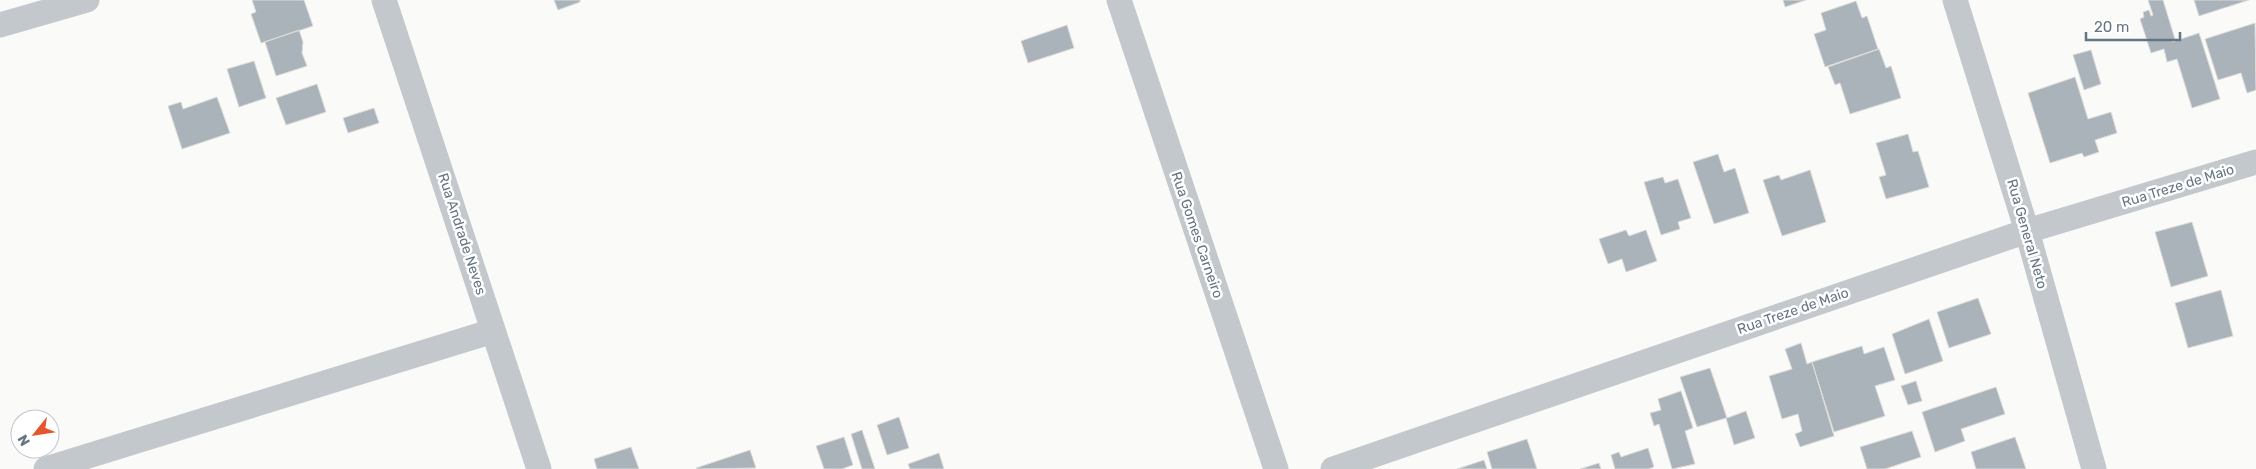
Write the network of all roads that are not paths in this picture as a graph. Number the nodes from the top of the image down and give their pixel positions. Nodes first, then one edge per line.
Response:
1 (87, 0) edge
2 (384, 0) edge
3 (1119, 0) edge
4 (1955, 0) edge
5 (0, 25) edge
6 (2256, 162) edge
7 (2028, 231) junction
8 (493, 331) junction
9 (46, 469) edge
10 (539, 469) edge
11 (1276, 469) edge
12 (1333, 469) edge
13 (2094, 469) edge

1 - 5 street
2 - 8 street, Rua Andrade Neves
3 - 11 street, Rua Gomes Carneiro
4 - 7 street, Rua General Neto
6 - 7 street, Rua Treze de Maio
7 - 12 street, Rua Treze de Maio
7 - 13 street, Rua General Neto
8 - 9 street
8 - 10 street, Rua Andrade Neves

